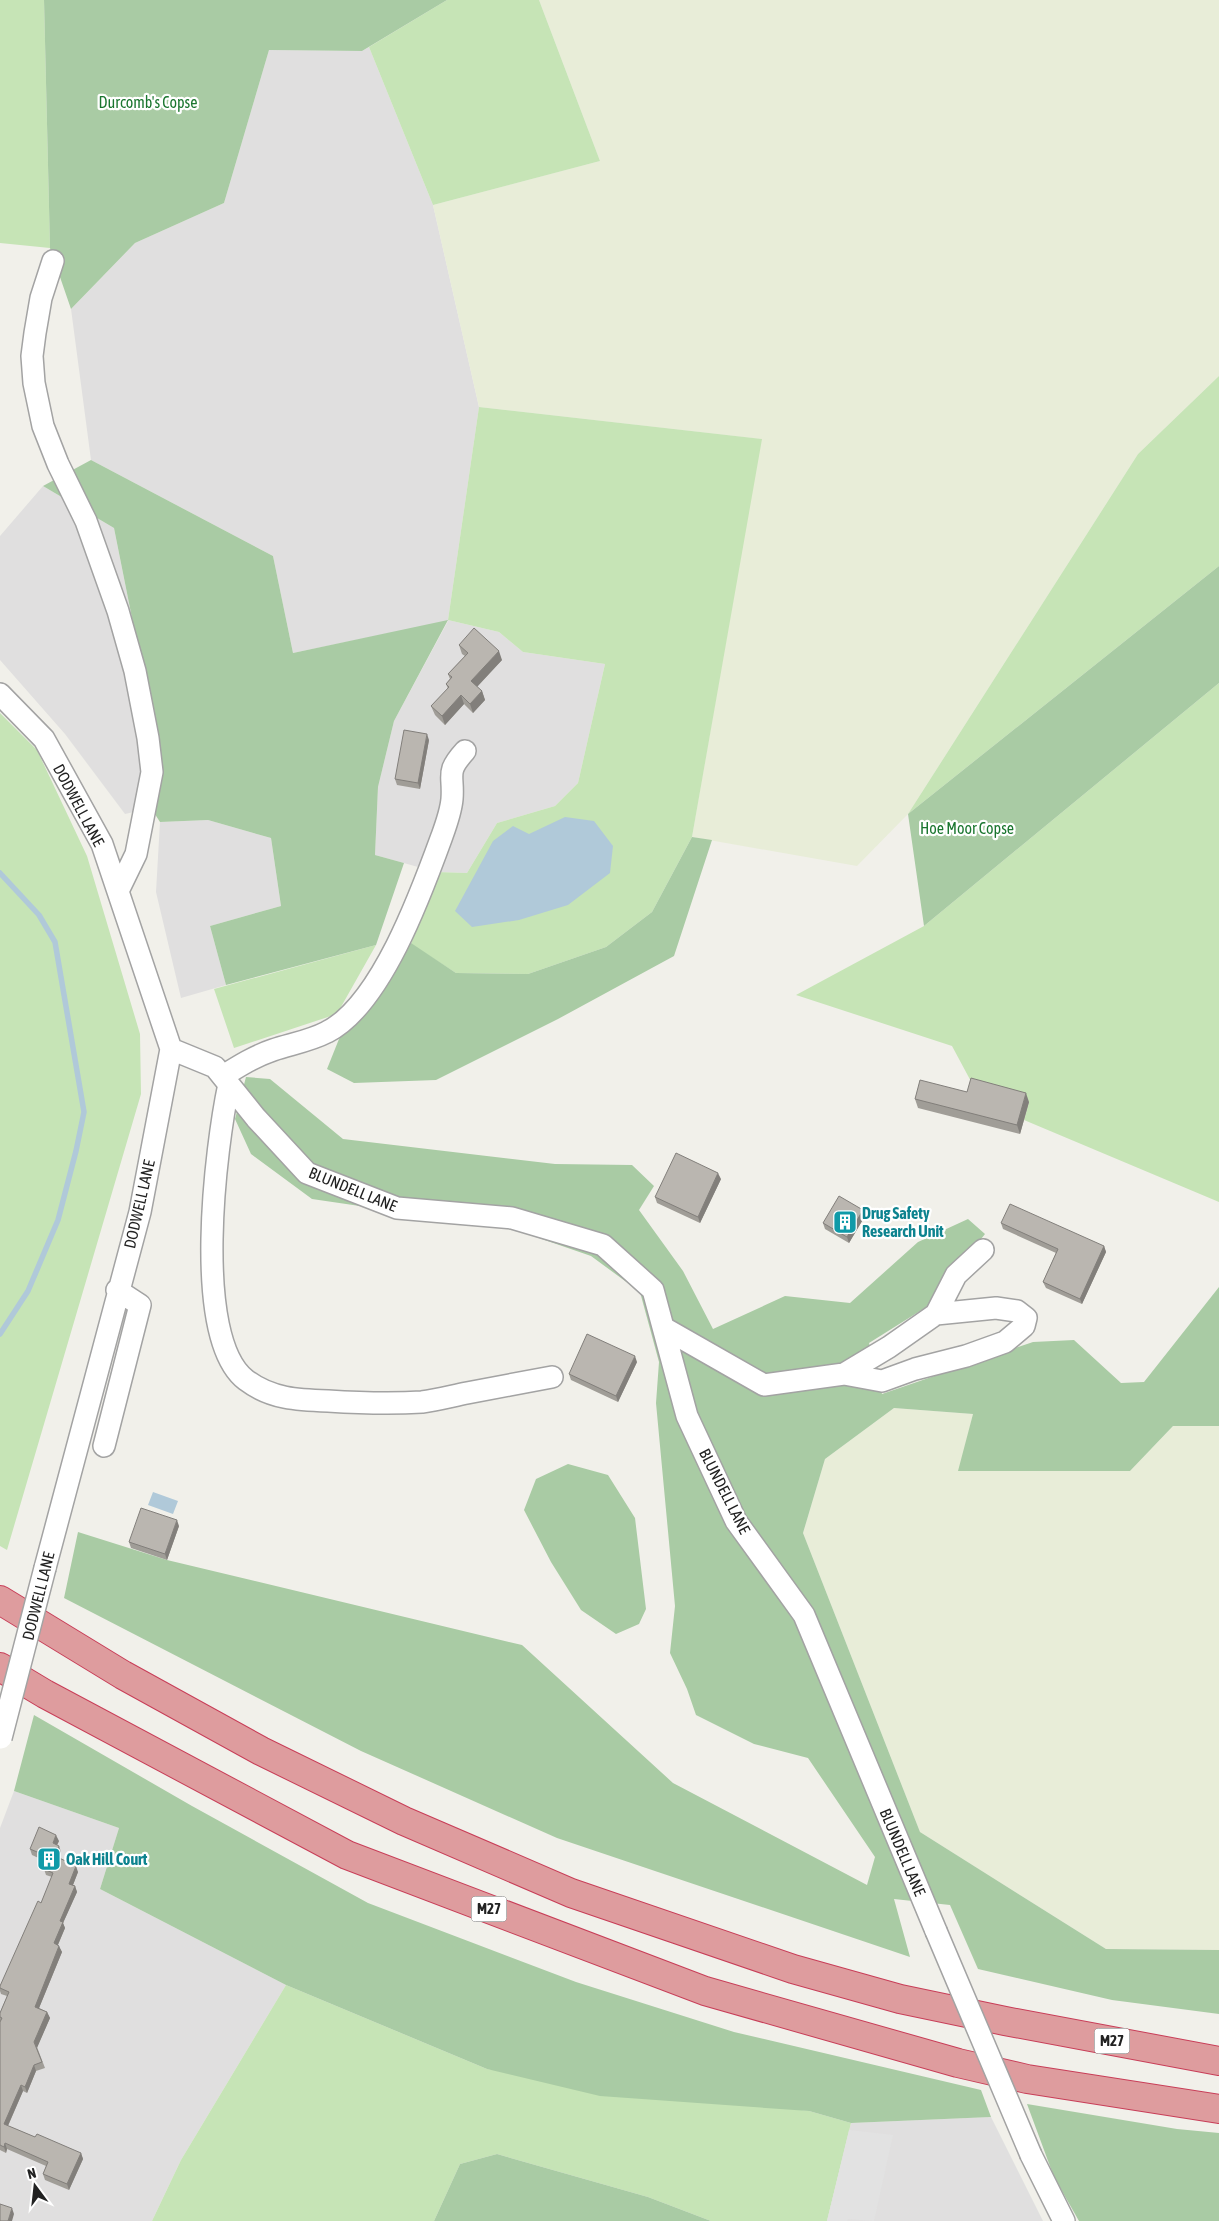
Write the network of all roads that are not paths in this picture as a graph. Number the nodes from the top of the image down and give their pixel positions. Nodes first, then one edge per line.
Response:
1 (54, 261) dead end
2 (0, 694) edge
3 (465, 751) dead end
4 (118, 891) junction
5 (171, 1049) junction
6 (226, 1080) junction
7 (983, 1250) dead end
8 (118, 1290) junction
9 (936, 1314) junction
10 (664, 1328) junction
11 (844, 1374) junction
12 (552, 1377) dead end
13 (104, 1446) dead end
14 (0, 1600) edge
15 (0, 1667) edge
16 (1, 1741) edge
17 (1219, 2062) edge
18 (1219, 2109) edge
19 (1064, 2221) edge

1 - 4 street
2 - 4 street, DODWELL LANE
3 - 6 street
4 - 5 street, DODWELL LANE
5 - 6 street, BLUNDELL LANE
5 - 8 street, DODWELL LANE
6 - 10 street, BLUNDELL LANE
6 - 12 street
7 - 9 street
8 - 13 street
8 - 16 street, DODWELL LANE, bridge
9 - 11 street
9 - 11 street
10 - 11 street
10 - 19 street, BLUNDELL LANE, bridge
14 - 17 highway, M27
15 - 18 highway, M27

